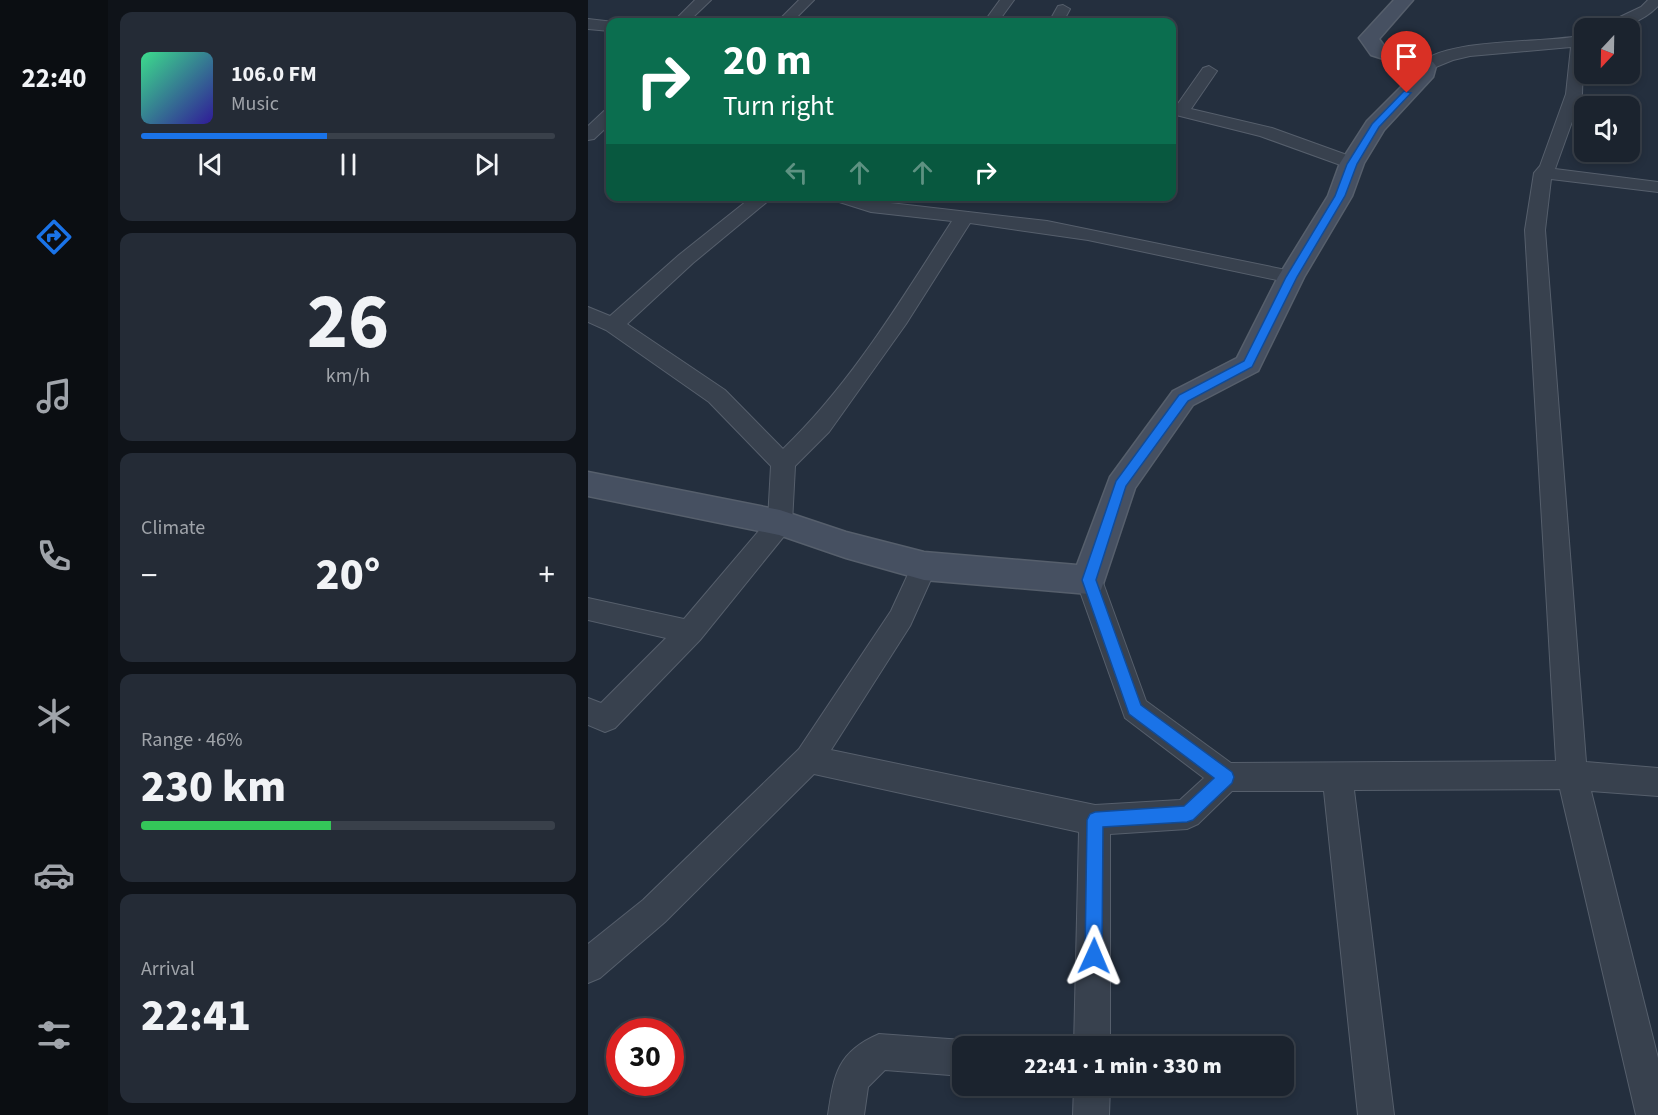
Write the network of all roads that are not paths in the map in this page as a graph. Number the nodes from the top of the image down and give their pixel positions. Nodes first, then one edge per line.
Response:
1 (704, 0) edge
2 (807, 0) edge
3 (1007, 0) edge
4 (1404, 0) edge
5 (1656, 0) edge
6 (684, 18) edge
7 (788, 18) edge
8 (994, 18) edge
9 (1630, 18) edge
10 (588, 24) edge
11 (606, 26) edge
12 (1574, 41) edge
13 (1426, 66) junction
14 (1209, 71) dead end
15 (1576, 84) edge
16 (1176, 110) edge
17 (606, 118) edge
18 (588, 137) edge
19 (606, 142) edge
20 (1352, 164) junction
21 (1543, 173) junction
22 (1658, 187) edge
23 (759, 201) edge
24 (856, 201) edge
25 (964, 216) junction
26 (1291, 277) junction
27 (588, 314) edge
28 (613, 325) junction
29 (783, 463) junction
30 (588, 484) edge
31 (780, 523) junction
32 (924, 566) junction
33 (1089, 580) junction
34 (588, 609) edge
35 (690, 632) junction
36 (588, 711) edge
37 (809, 759) junction
38 (1572, 775) junction
39 (1337, 776) junction
40 (1226, 777) junction
41 (1658, 782) edge
42 (1095, 820) junction
43 (588, 966) edge
44 (1092, 1036) edge
45 (952, 1057) edge
46 (1092, 1096) edge
47 (846, 1115) edge
48 (1091, 1115) edge
49 (1376, 1115) edge
50 (1654, 1115) edge

1 - 6 street
2 - 7 street
3 - 8 street
4 - 13 street
5 - 9 street
10 - 11 street
12 - 13 street
13 - 20 street
14 - 16 street
15 - 21 street
16 - 20 street
17 - 18 street
18 - 19 street
20 - 26 street
21 - 22 street
21 - 38 street
23 - 28 street
24 - 25 street
25 - 26 street
25 - 29 street
26 - 33 street
27 - 28 street
28 - 29 street
29 - 31 street
30 - 31 street
31 - 32 street
31 - 35 street
32 - 33 street
32 - 37 street
33 - 40 street
34 - 35 street
35 - 36 street
37 - 42 street
37 - 43 street
38 - 39 street
38 - 41 street
38 - 50 street
39 - 40 street
39 - 49 street
40 - 42 street
42 - 44 street
45 - 47 street
46 - 48 street

